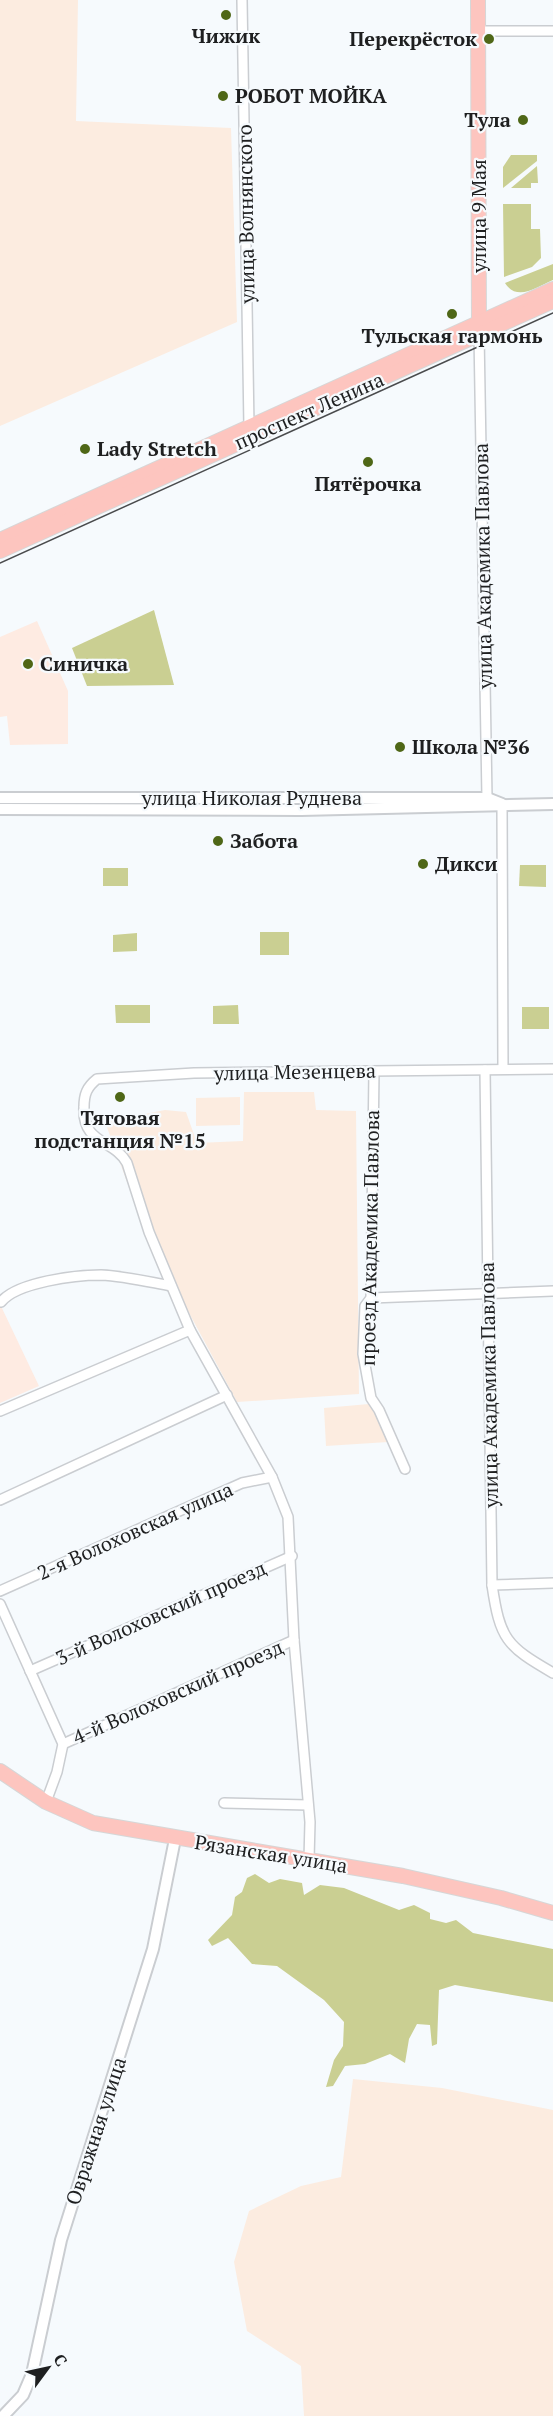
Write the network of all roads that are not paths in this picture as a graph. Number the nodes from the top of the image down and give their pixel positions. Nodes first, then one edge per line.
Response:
1 (242, 0) edge
2 (478, 0) edge
3 (553, 31) edge
4 (479, 32) junction
5 (553, 290) edge
6 (553, 301) edge
7 (479, 328) junction
8 (249, 428) junction
9 (0, 540) edge
10 (0, 551) edge
11 (0, 798) edge
12 (487, 798) junction
13 (502, 804) junction
14 (553, 804) edge
15 (0, 809) edge
16 (502, 1069) junction
17 (553, 1069) edge
18 (484, 1070) junction
19 (374, 1071) junction
20 (90, 1134) joint
21 (171, 1286) junction
22 (553, 1291) edge
23 (487, 1294) junction
24 (371, 1298) junction
25 (1, 1302) edge
26 (190, 1330) junction
27 (227, 1395) junction
28 (0, 1412) edge
29 (405, 1468) dead end
30 (272, 1477) junction
31 (0, 1500) edge
32 (292, 1556) junction
33 (553, 1583) edge
34 (492, 1585) junction
35 (0, 1591) edge
36 (0, 1604) edge
37 (294, 1640) junction
38 (30, 1671) junction
39 (553, 1673) edge
40 (63, 1744) junction
41 (0, 1771) edge
42 (46, 1802) junction
43 (224, 1803) dead end
44 (308, 1804) junction
45 (175, 1839) junction
46 (309, 1859) junction
47 (553, 1913) edge
48 (3, 2416) edge

1 - 8 street, улица Волнянского
2 - 4 main road, улица 9 Мая
3 - 4 street
4 - 7 main road, улица 9 Мая
5 - 7 main road, проспект Ленина
6 - 7 main road, проспект Ленина
7 - 8 main road, проспект Ленина
7 - 10 main road, проспект Ленина
7 - 12 street, улица Академика Павлова
8 - 9 main road, проспект Ленина
11 - 12 street, улица Николая Руднева
12 - 13 street, улица Николая Руднева
13 - 14 street, улица Николая Руднева
13 - 15 street, улица Николая Руднева
13 - 16 street
16 - 17 street, улица Мезенцева
16 - 18 street, улица Мезенцева
18 - 19 street, улица Мезенцева
18 - 23 street, улица Академика Павлова
19 - 20 street, улица Мезенцева
19 - 24 street, проезд Академика Павлова
20 - 21 street, 4-й Волоховский проезд
21 - 25 street
21 - 26 street, 4-й Волоховский проезд
22 - 23 street
23 - 24 street
23 - 34 street, улица Академика Павлова
24 - 29 street, проезд Академика Павлова
26 - 27 street, 4-й Волоховский проезд
26 - 28 street
27 - 30 street, 4-й Волоховский проезд
27 - 31 street
30 - 32 street, 4-й Волоховский проезд
30 - 35 street, 2-я Волоховская улица
32 - 37 street, 4-й Волоховский проезд
32 - 38 street, 3-й Волоховский проезд
33 - 34 street
34 - 39 street, улица Академика Павлова
36 - 38 street
37 - 40 street, 4-й Волоховский проезд
37 - 44 street, 4-й Волоховский проезд
38 - 40 street
40 - 42 street
41 - 42 main road, Рязанская улица
42 - 45 main road, Рязанская улица
43 - 44 street
44 - 46 street, 4-й Волоховский проезд
45 - 46 main road, Рязанская улица
45 - 48 street, Овражная улица
46 - 47 main road, Рязанская улица

